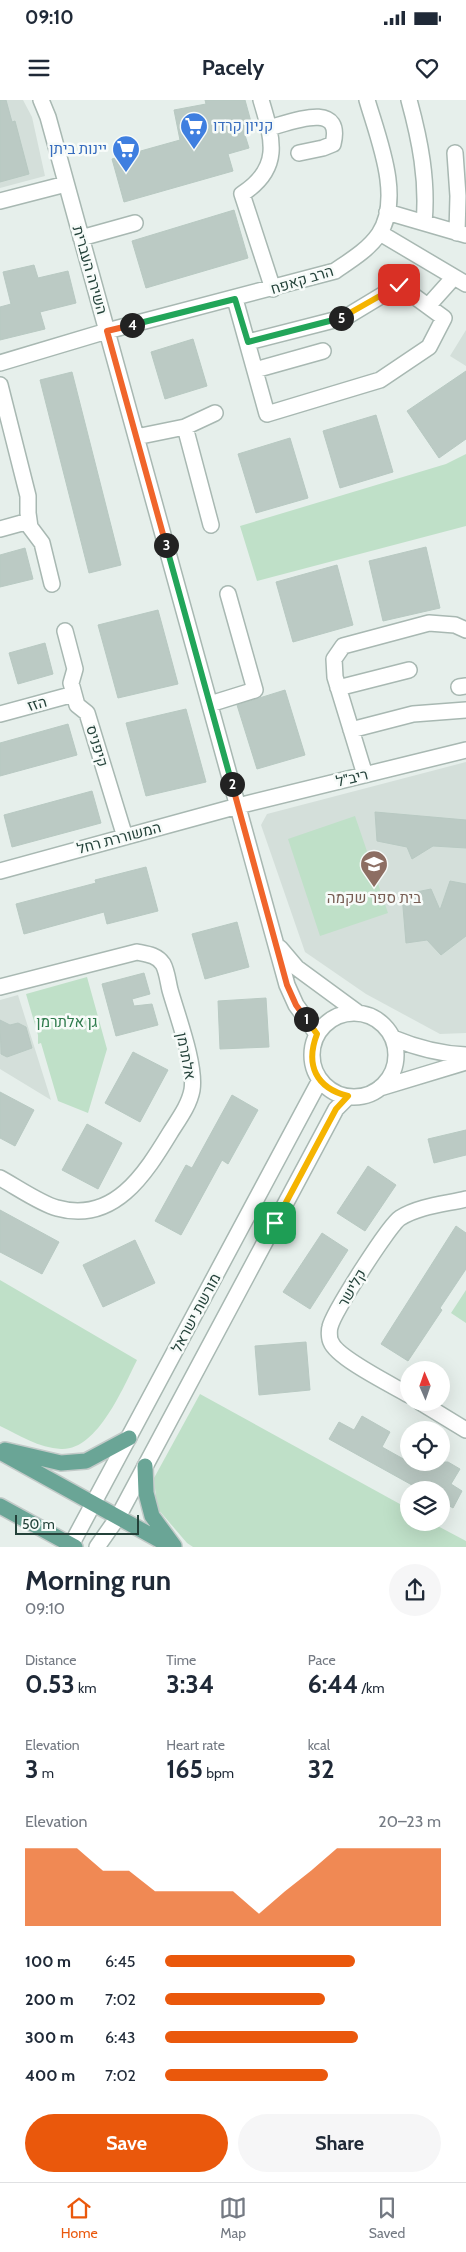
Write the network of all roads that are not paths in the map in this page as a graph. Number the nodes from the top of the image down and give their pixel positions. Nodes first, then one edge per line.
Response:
1 (41, 100) edge
2 (46, 100) edge
3 (261, 100) edge
4 (367, 100) edge
5 (409, 100) edge
6 (48, 117) junction
7 (269, 128) junction
8 (299, 153) dead end
9 (455, 154) dead end
10 (66, 184) junction
11 (0, 201) edge
12 (387, 212) junction
13 (135, 223) dead end
14 (424, 223) junction
15 (380, 233) junction
16 (462, 234) edge
17 (81, 238) junction
18 (460, 280) edge
19 (273, 289) junction
20 (235, 299) junction
21 (428, 306) junction
22 (107, 331) junction
23 (248, 342) junction
24 (322, 351) dead end
25 (0, 364) edge
26 (255, 370) junction
27 (0, 385) edge
28 (215, 413) dead end
29 (185, 427) junction
30 (136, 437) junction
31 (29, 521) junction
32 (211, 525) dead end
33 (0, 529) edge
34 (52, 584) dead end
35 (228, 594) dead end
36 (466, 630) edge
37 (65, 631) dead end
38 (409, 670) dead end
39 (338, 688) junction
40 (74, 694) junction
41 (210, 704) junction
42 (466, 710) edge
43 (0, 714) edge
44 (351, 730) junction
45 (466, 750) edge
46 (365, 775) junction
47 (238, 806) junction
48 (125, 837) junction
49 (0, 871) edge
50 (276, 943) junction
51 (0, 987) edge
52 (357, 1012) junction
53 (317, 1034) junction
54 (393, 1038) junction
55 (466, 1055) edge
56 (466, 1062) edge
57 (320, 1080) junction
58 (379, 1089) junction
59 (348, 1096) junction
60 (0, 1178) edge
61 (466, 1199) edge
62 (400, 1391) edge
63 (435, 1411) edge
64 (466, 1430) edge
65 (129, 1438) junction
66 (0, 1451) edge
67 (145, 1466) junction
68 (93, 1504) junction
69 (0, 1506) edge
70 (118, 1518) junction
71 (72, 1546) edge
72 (97, 1547) edge
73 (173, 1547) edge

1 - 6 street, השירה העברית
2 - 6 street, השירה העברית
3 - 7 street
4 - 12 street, הרב קאפח
5 - 14 street
6 - 10 street, השירה העברית
7 - 8 street
7 - 19 street
9 - 16 street
10 - 11 street
10 - 17 street, השירה העברית
12 - 14 street
12 - 15 street, הרב קאפח
13 - 17 street
14 - 16 street
15 - 18 street
15 - 19 street, הרב קאפח
17 - 22 street, השירה העברית
18 - 21 street
19 - 20 street, הרב קאפח
20 - 22 street, הרב קאפח
20 - 23 street
21 - 23 street
21 - 26 street
22 - 25 street
22 - 30 street, השירה העברית
23 - 26 street
24 - 26 street
27 - 31 street
28 - 29 street
29 - 30 street
29 - 32 street
30 - 41 street, השירה העברית
31 - 33 street
31 - 34 street
35 - 41 street
36 - 39 street
37 - 40 street
38 - 39 street
39 - 44 street
40 - 43 street, הזז
40 - 48 street, קיפניס
41 - 47 street, השירה העברית
42 - 44 street
44 - 46 street
45 - 46 street, ריב"ל
46 - 47 street, ריב"ל
47 - 48 street, המשוררת רחל
47 - 50 street, השירה העברית
48 - 49 street, המשוררת רחל
50 - 52 street, השירה העברית
50 - 53 street, השירה העברית
51 - 60 street, אלתרמן
52 - 53 street
52 - 54 street
53 - 57 street
54 - 55 street
54 - 58 street
56 - 58 street
57 - 59 street
57 - 65 street, מורשת ישראל
58 - 59 street
59 - 67 street, מורשת ישראל
61 - 62 street, קלישר
63 - 64 street
65 - 66 main road
65 - 68 street, מורשת ישראל
66 - 68 main road
67 - 70 street, מורשת ישראל
67 - 73 main road
68 - 70 main road
68 - 71 street, מורשת ישראל
69 - 71 main road
70 - 72 street, מורשת ישראל
70 - 73 main road

